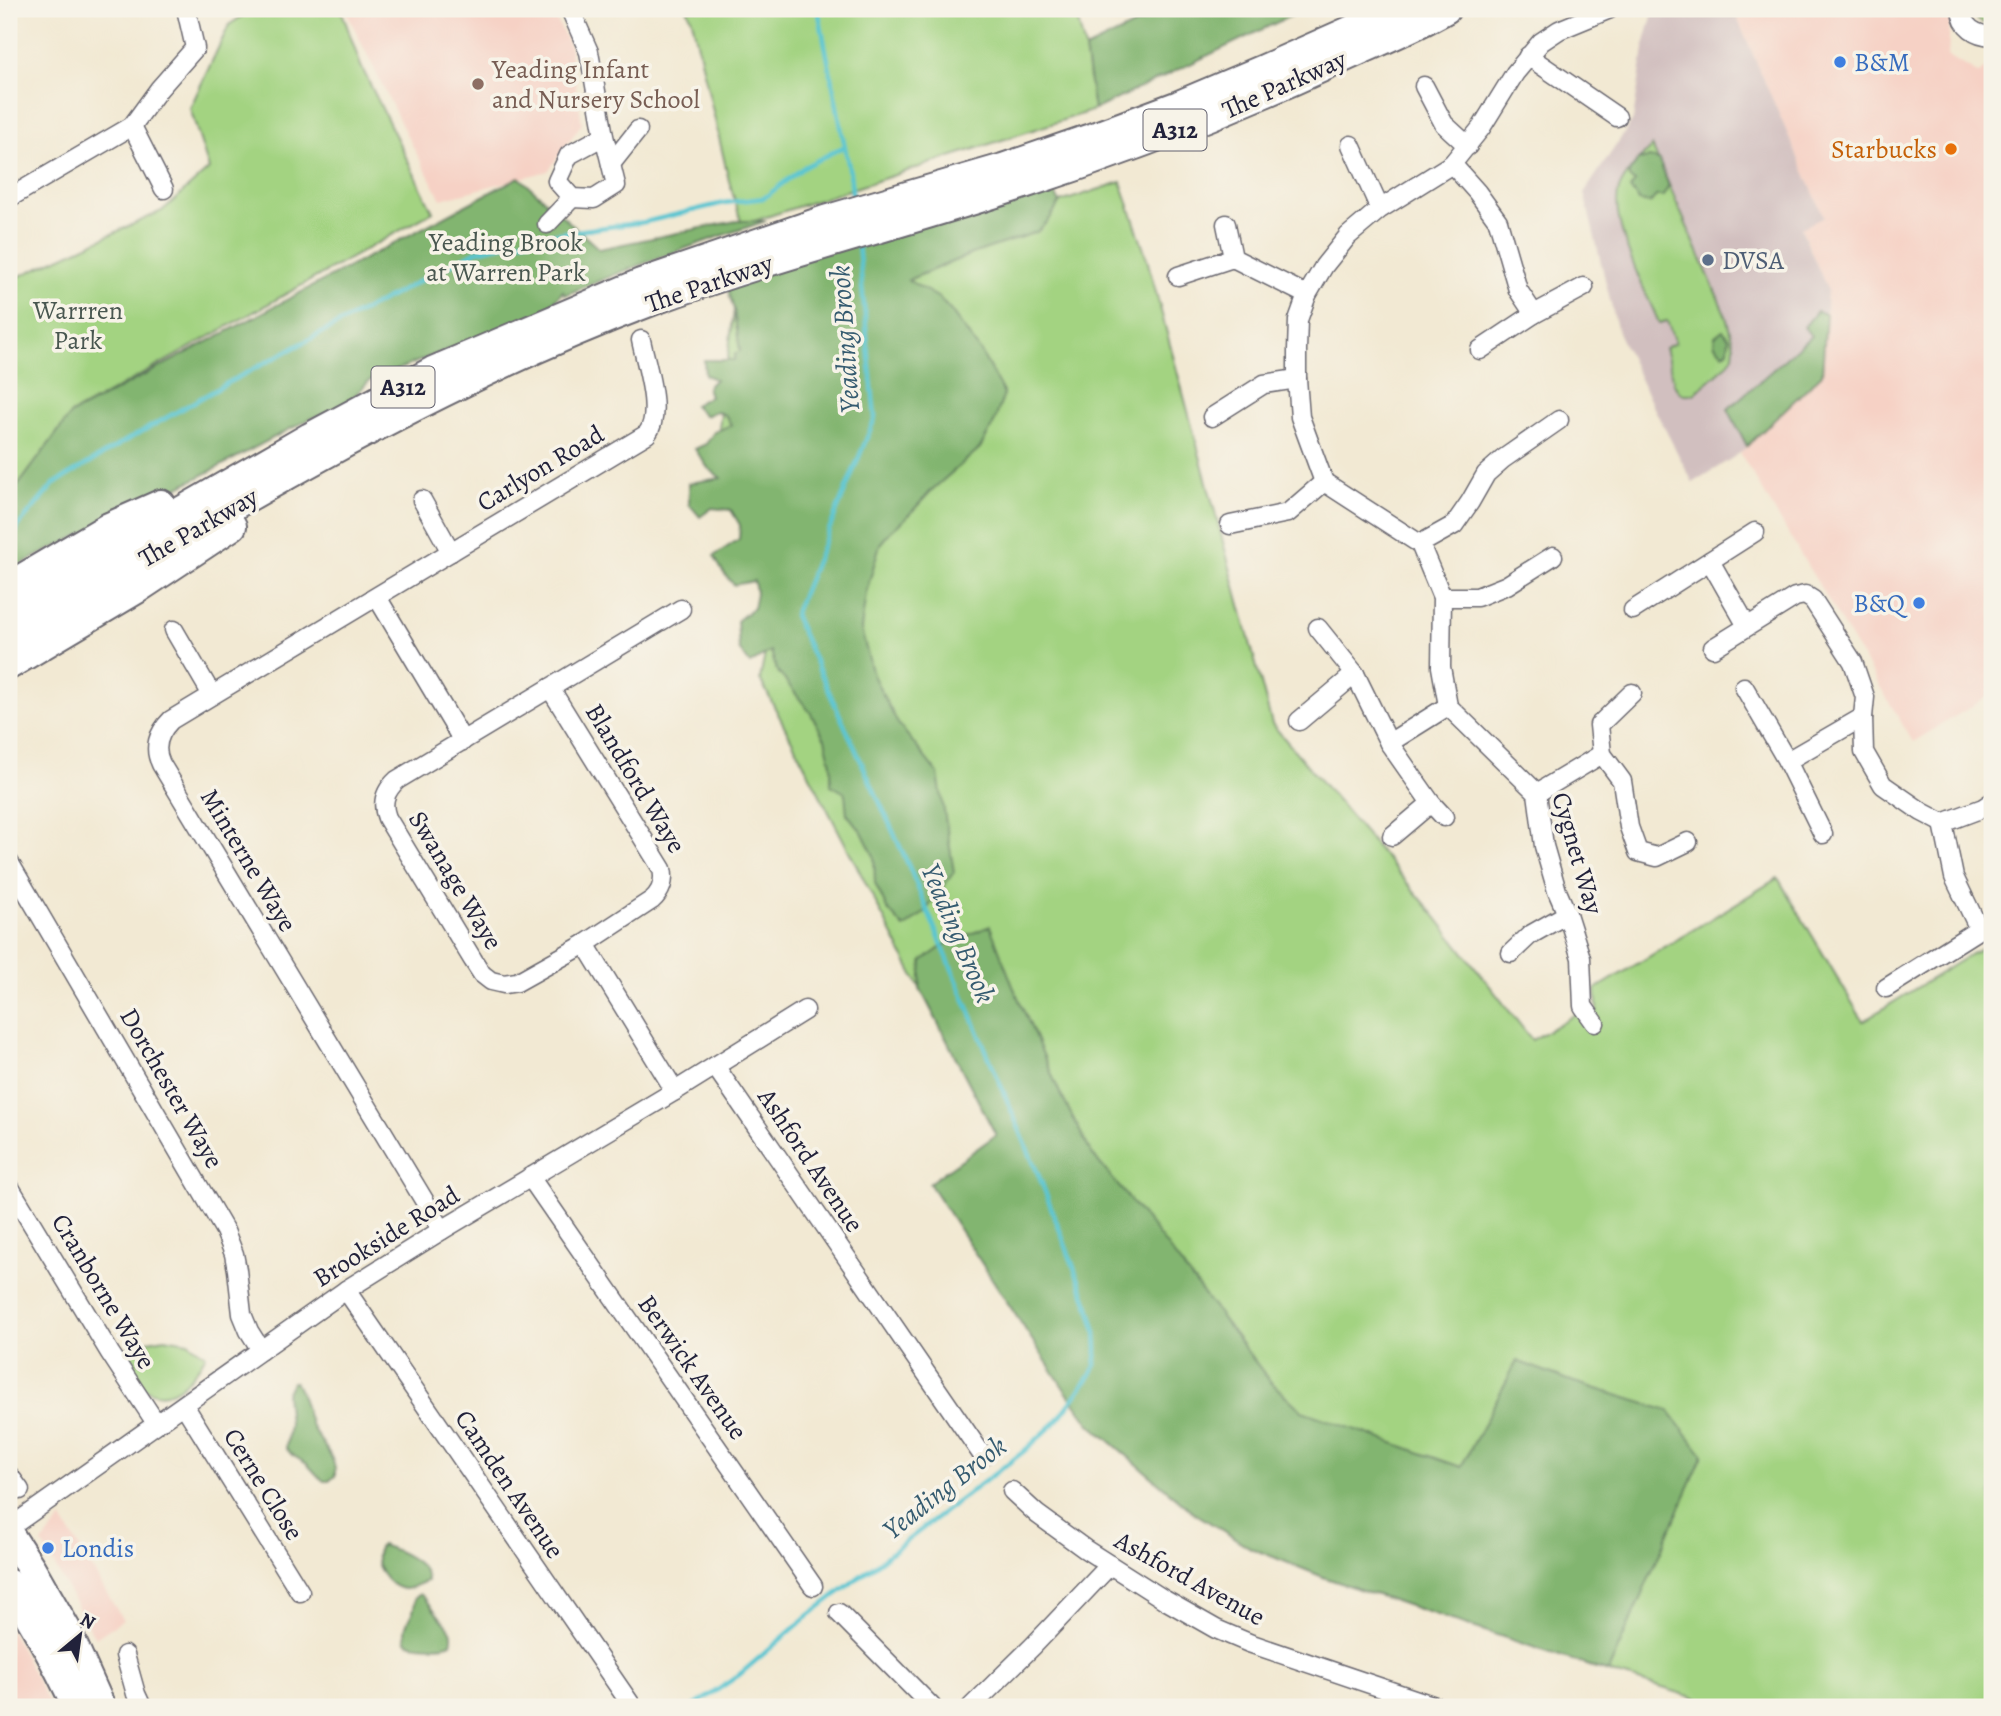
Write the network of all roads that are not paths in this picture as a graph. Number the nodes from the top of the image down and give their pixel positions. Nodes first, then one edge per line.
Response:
1 (186, 9) edge
2 (570, 9) edge
3 (1399, 9) edge
4 (1446, 9) edge
5 (1610, 9) edge
6 (1962, 9) edge
7 (1992, 36) edge
8 (1528, 56) junction
9 (1424, 86) dead end
10 (1617, 117) dead end
11 (132, 127) junction
12 (638, 130) dead end
13 (604, 136) junction
14 (1350, 145) dead end
15 (1468, 146) junction
16 (611, 164) junction
17 (1452, 164) junction
18 (164, 189) dead end
19 (9, 198) edge
20 (572, 198) junction
21 (1380, 209) junction
22 (887, 213) junction
23 (547, 224) dead end
24 (1226, 224) dead end
25 (1233, 258) junction
26 (1178, 276) dead end
27 (1584, 287) dead end
28 (1307, 295) junction
29 (1534, 314) junction
30 (641, 340) dead end
31 (1480, 350) dead end
32 (1297, 379) junction
33 (1212, 417) dead end
34 (1559, 420) dead end
35 (315, 446) junction
36 (1324, 482) junction
37 (422, 500) dead end
38 (1230, 525) dead end
39 (1755, 532) dead end
40 (1420, 544) junction
41 (451, 552) junction
42 (1553, 556) dead end
43 (1710, 561) junction
44 (9, 586) edge
45 (377, 597) junction
46 (1443, 597) junction
47 (681, 609) dead end
48 (9, 610) edge
49 (1633, 610) dead end
50 (1747, 625) junction
51 (1318, 628) dead end
52 (174, 629) dead end
53 (9, 640) edge
54 (1713, 648) dead end
55 (9, 665) edge
56 (1355, 674) junction
57 (1744, 687) dead end
58 (550, 688) junction
59 (1632, 693) dead end
60 (212, 695) junction
61 (1448, 706) junction
62 (1863, 717) junction
63 (1299, 721) dead end
64 (463, 741) junction
65 (1390, 743) junction
66 (1602, 754) junction
67 (1787, 761) junction
68 (1537, 793) junction
69 (1992, 802) edge
70 (1431, 803) junction
71 (1444, 817) dead end
72 (1943, 823) junction
73 (1823, 834) dead end
74 (1392, 836) dead end
75 (1688, 842) dead end
76 (9, 862) edge
77 (1567, 914) junction
78 (1986, 925) edge
79 (584, 944) junction
80 (1511, 953) dead end
81 (1886, 988) dead end
82 (805, 1010) dead end
83 (1595, 1023) dead end
84 (715, 1066) junction
85 (675, 1091) junction
86 (530, 1177) junction
87 (9, 1186) edge
88 (442, 1230) junction
89 (346, 1290) junction
90 (261, 1350) junction
91 (184, 1405) junction
92 (156, 1423) junction
93 (983, 1456) dead end
94 (9, 1475) edge
95 (20, 1490) dead end
96 (1012, 1491) dead end
97 (9, 1528) edge
98 (9, 1534) edge
99 (1110, 1565) junction
100 (9, 1584) edge
101 (813, 1586) dead end
102 (300, 1592) dead end
103 (839, 1613) dead end
104 (125, 1655) dead end
105 (632, 1706) edge
106 (77, 1707) edge
107 (102, 1707) edge
108 (142, 1707) edge
109 (932, 1707) edge
110 (971, 1707) edge
111 (1438, 1707) edge

1 - 11 street
2 - 13 street
3 - 22 main road, The Parkway / A312
4 - 22 main road, The Parkway / A312
5 - 8 street
6 - 7 street
8 - 10 street
8 - 15 street
9 - 15 street
11 - 18 street
11 - 19 street
12 - 16 street
13 - 16 street
13 - 20 street
14 - 21 street
15 - 17 street
16 - 20 street
17 - 21 street
17 - 29 street
20 - 23 street
21 - 28 street
22 - 35 main road, The Parkway / A312
24 - 25 street
25 - 26 street
25 - 28 street
27 - 29 street
28 - 32 street
29 - 31 street
30 - 41 street, Carlyon Road
32 - 33 street
32 - 36 street
34 - 40 street
35 - 44 main road, A312
35 - 48 main road, The Parkway / A312
35 - 53 main road, The Parkway / A312
35 - 55 main road, A312
36 - 38 street
36 - 40 street
37 - 41 street
39 - 43 street
40 - 46 street
41 - 45 street, Carlyon Road
42 - 46 street
43 - 49 street
43 - 50 street
45 - 60 street, Minterne Waye
45 - 64 street
46 - 61 street
47 - 58 street, Blandford Waye
50 - 54 street
50 - 62 street
51 - 56 street
52 - 60 street
56 - 63 street
56 - 65 street
57 - 67 street
58 - 64 street, Blandford Waye
58 - 79 street, Blandford Waye
59 - 66 street
60 - 88 street, Minterne Waye
61 - 65 street
61 - 68 street, Cygnet Way
62 - 67 street
62 - 72 street
64 - 79 street, Swanage Waye
65 - 70 street
66 - 68 street
66 - 75 street
67 - 73 street
68 - 77 street, Cygnet Way
69 - 72 street
70 - 71 street
70 - 74 street
72 - 78 street
76 - 90 street, Dorchester Waye
77 - 80 street
77 - 83 street, Cygnet Way
78 - 81 street
79 - 85 street
82 - 84 street, Brookside Road
84 - 85 street, Brookside Road
84 - 93 street, Ashford Avenue
85 - 86 street, Brookside Road
86 - 88 street, Brookside Road
86 - 101 street, Berwick Avenue
87 - 92 street, Cranborne Waye
88 - 89 street, Brookside Road
89 - 90 street, Brookside Road
89 - 105 street, Camden Avenue
90 - 91 street, Brookside Road
91 - 92 street, Brookside Road
91 - 102 street, Cerne Close
92 - 97 street, Brookside Road
94 - 95 street
96 - 99 street, Ashford Avenue
98 - 107 main road
99 - 110 street
99 - 111 street, Ashford Avenue
100 - 106 main road
103 - 109 street
104 - 108 street

